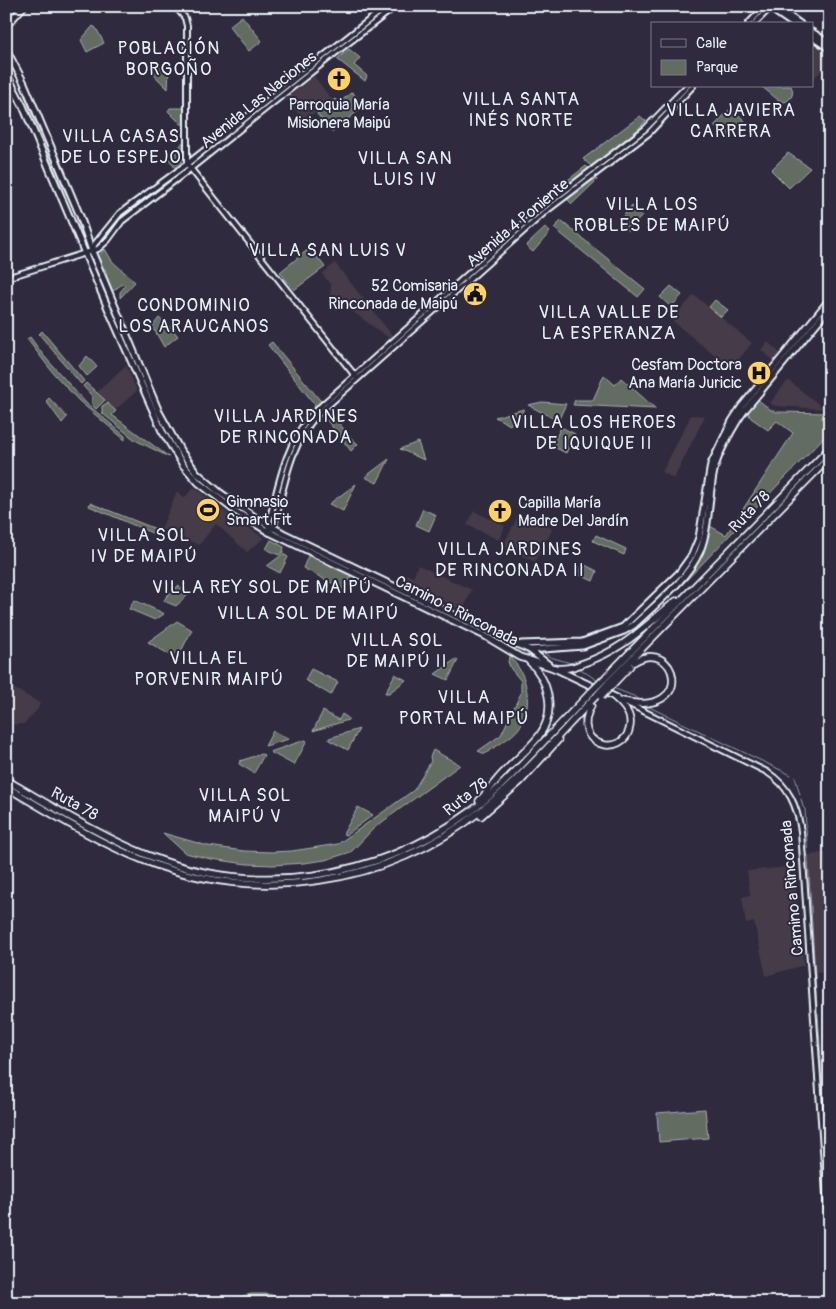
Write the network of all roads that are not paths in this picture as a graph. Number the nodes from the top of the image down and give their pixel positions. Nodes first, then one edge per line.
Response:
1 (24, 6) edge
2 (175, 6) edge
3 (387, 6) edge
4 (396, 6) edge
5 (770, 7) edge
6 (751, 22) edge
7 (756, 22) edge
8 (790, 22) edge
9 (796, 22) edge
10 (6, 26) edge
11 (814, 33) edge
12 (814, 38) edge
13 (830, 44) edge
14 (6, 49) edge
15 (830, 49) edge
16 (6, 72) edge
17 (684, 88) edge
18 (691, 88) edge
19 (187, 164) junction
20 (190, 169) junction
21 (93, 250) junction
22 (84, 253) junction
23 (6, 278) edge
24 (467, 278) junction
25 (830, 299) edge
26 (830, 307) edge
27 (356, 377) junction
28 (830, 448) edge
29 (830, 457) edge
30 (271, 529) junction
31 (702, 578) junction
32 (698, 592) junction
33 (520, 644) junction
34 (541, 648) junction
35 (530, 650) junction
36 (516, 655) junction
37 (537, 655) junction
38 (526, 659) junction
39 (634, 662) junction
40 (554, 668) junction
41 (608, 683) junction
42 (596, 694) junction
43 (614, 697) junction
44 (622, 701) junction
45 (591, 706) junction
46 (6, 780) edge
47 (6, 788) edge
48 (462, 817) junction
49 (451, 832) junction
50 (830, 1250) edge

1 - 10 main road
2 - 19 street
3 - 19 street, Avenida Las Naciones
4 - 20 street, Avenida Las Naciones
5 - 6 street
5 - 7 street
5 - 8 main road
5 - 9 main road
11 - 13 main road
12 - 15 main road
14 - 21 main road, Camino a Rinconada
16 - 22 main road, Camino a Rinconada
17 - 24 street, Avenida 4 Poniente
18 - 24 street, Avenida 4 Poniente
19 - 20 street
19 - 21 street, Avenida Las Naciones
20 - 21 street, Avenida Las Naciones
20 - 27 street
21 - 22 street, Avenida Las Naciones
21 - 30 main road, Camino a Rinconada
22 - 23 street, Avenida Las Naciones
22 - 30 main road, Camino a Rinconada
24 - 27 street, Avenida 4 Poniente
25 - 33 main road
26 - 34 main road
27 - 30 street, Avenida 4 Poniente
28 - 31 highway, Ruta 78
29 - 32 highway, Ruta 78
30 - 33 main road, Camino a Rinconada
30 - 36 main road, Camino a Rinconada
31 - 40 highway
31 - 41 highway, Ruta 78
32 - 39 highway
32 - 41 highway, Ruta 78
33 - 35 main road, Camino a Rinconada
33 - 36 main road
34 - 35 main road
34 - 37 main road
35 - 37 main road, Camino a Rinconada
35 - 38 main road
36 - 38 main road, Camino a Rinconada
37 - 40 main road, Camino a Rinconada
38 - 40 main road, Camino a Rinconada
38 - 48 highway
39 - 41 highway
39 - 44 highway
40 - 43 main road, Camino a Rinconada
41 - 42 highway, bridge
41 - 42 highway, Ruta 78, bridge
42 - 45 highway
42 - 48 highway, Ruta 78
42 - 49 highway, Ruta 78
43 - 44 main road, Camino a Rinconada
43 - 45 highway
44 - 50 street, Camino a Rinconada
45 - 49 highway
46 - 48 highway, Ruta 78
47 - 49 highway, Ruta 78

